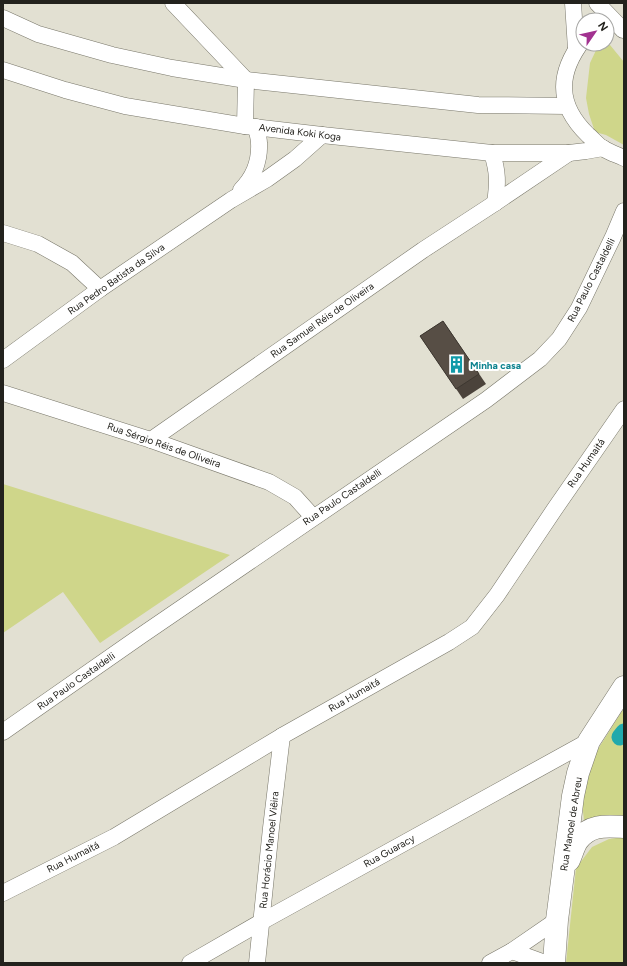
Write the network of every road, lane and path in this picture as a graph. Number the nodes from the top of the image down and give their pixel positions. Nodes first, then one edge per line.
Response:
1 (172, 3) edge
2 (573, 3) edge
3 (597, 3) edge
4 (575, 15) edge
5 (3, 18) edge
6 (624, 31) edge
7 (575, 52) edge
8 (3, 70) edge
9 (246, 80) junction
10 (567, 106) junction
11 (250, 127) junction
12 (322, 135) junction
13 (603, 148) junction
14 (569, 152) junction
15 (492, 153) junction
16 (624, 158) edge
17 (231, 200) junction
18 (495, 203) junction
19 (624, 212) edge
20 (3, 233) edge
21 (100, 290) junction
22 (3, 360) edge
23 (3, 393) edge
24 (624, 409) edge
25 (151, 440) junction
26 (313, 518) junction
27 (624, 687) edge
28 (3, 732) edge
29 (282, 736) junction
30 (589, 741) junction
31 (624, 826) edge
32 (563, 876) junction
33 (3, 893) edge
34 (557, 920) junction
35 (261, 922) junction
36 (512, 951) junction
37 (190, 963) edge
38 (257, 963) edge
39 (490, 963) edge
40 (545, 963) edge
41 (554, 963) edge

1 - 9 street
2 - 4 street
3 - 6 street
5 - 9 street
7 - 10 street
8 - 11 street, Avenida Koki Koga
9 - 10 street
9 - 11 street, Rua Pedro Batista da Silva
10 - 13 street
11 - 12 street, Avenida Koki Koga
11 - 17 street, Rua Pedro Batista da Silva
12 - 15 street, Avenida Koki Koga
12 - 17 street, Rua Pedro Batista da Silva
13 - 14 street, Avenida Koki Koga
13 - 16 street
14 - 15 street, Avenida Koki Koga
14 - 18 street, Rua Samuel Réis de Oliveira
15 - 18 street
17 - 21 street, Rua Pedro Batista da Silva
18 - 25 street, Rua Samuel Réis de Oliveira
19 - 26 street, Rua Paulo Castaldelli
20 - 21 street
21 - 22 street, Rua Pedro Batista da Silva
23 - 25 street, Rua Sérgio Réis de Oliveira
24 - 29 street, Rua Humaitá
25 - 26 street, Rua Sérgio Réis de Oliveira
26 - 28 street, Rua Paulo Castaldelli
27 - 30 main road, Rua Manoel de Abreu
29 - 33 street, Rua Humaitá
29 - 35 street, Rua Horácio Manoel Viêira
30 - 32 main road, Rua Manoel de Abreu
30 - 35 street, Rua Guaracy
31 - 32 main road
32 - 34 main road
34 - 36 street
34 - 41 main road
35 - 37 street, Rua Guaracy
35 - 38 street, Rua Horácio Manoel Viêira
36 - 39 street
36 - 40 street

